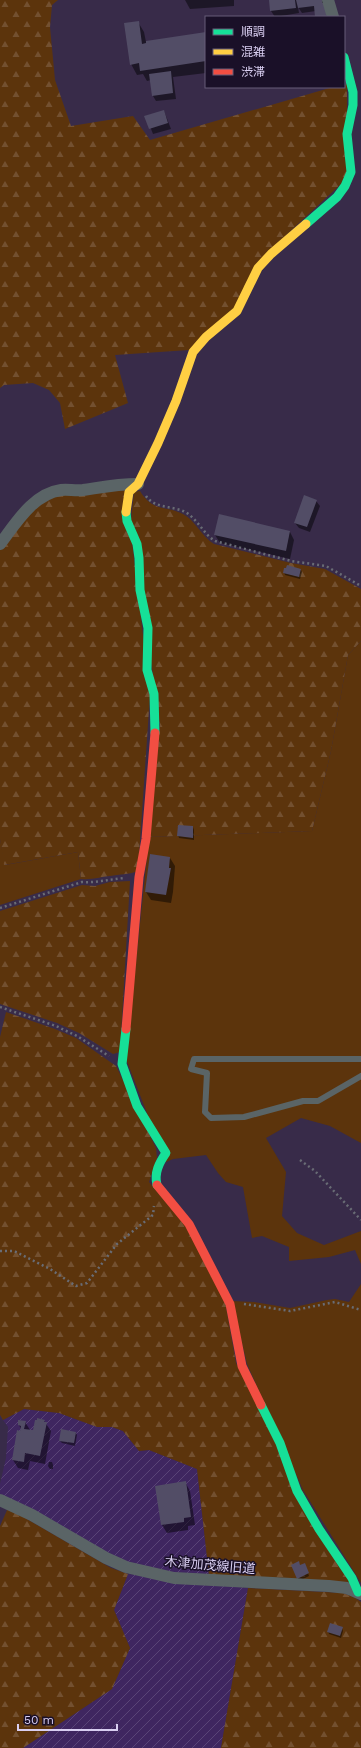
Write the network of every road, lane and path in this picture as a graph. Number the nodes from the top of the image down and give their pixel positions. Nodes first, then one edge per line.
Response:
1 (328, 0) edge
2 (333, 16) edge
3 (345, 62) edge
4 (138, 484) junction
5 (0, 544) edge
6 (361, 586) edge
7 (139, 877) junction
8 (0, 908) edge
9 (0, 1007) edge
10 (361, 1059) edge
11 (122, 1064) junction
12 (361, 1076) edge
13 (300, 1160) dead end
14 (157, 1186) junction
15 (361, 1220) edge
16 (0, 1251) edge
17 (230, 1304) junction
18 (361, 1310) edge
19 (0, 1500) edge
20 (359, 1593) edge

1 - 2 street
3 - 4 street
4 - 5 street
4 - 6 path
4 - 7 street
7 - 8 path
7 - 11 street
9 - 11 path
10 - 12 lane
11 - 14 street
13 - 15 path
14 - 16 path
14 - 17 street
17 - 18 path
17 - 20 street
19 - 20 street, 木津加茂線旧道

